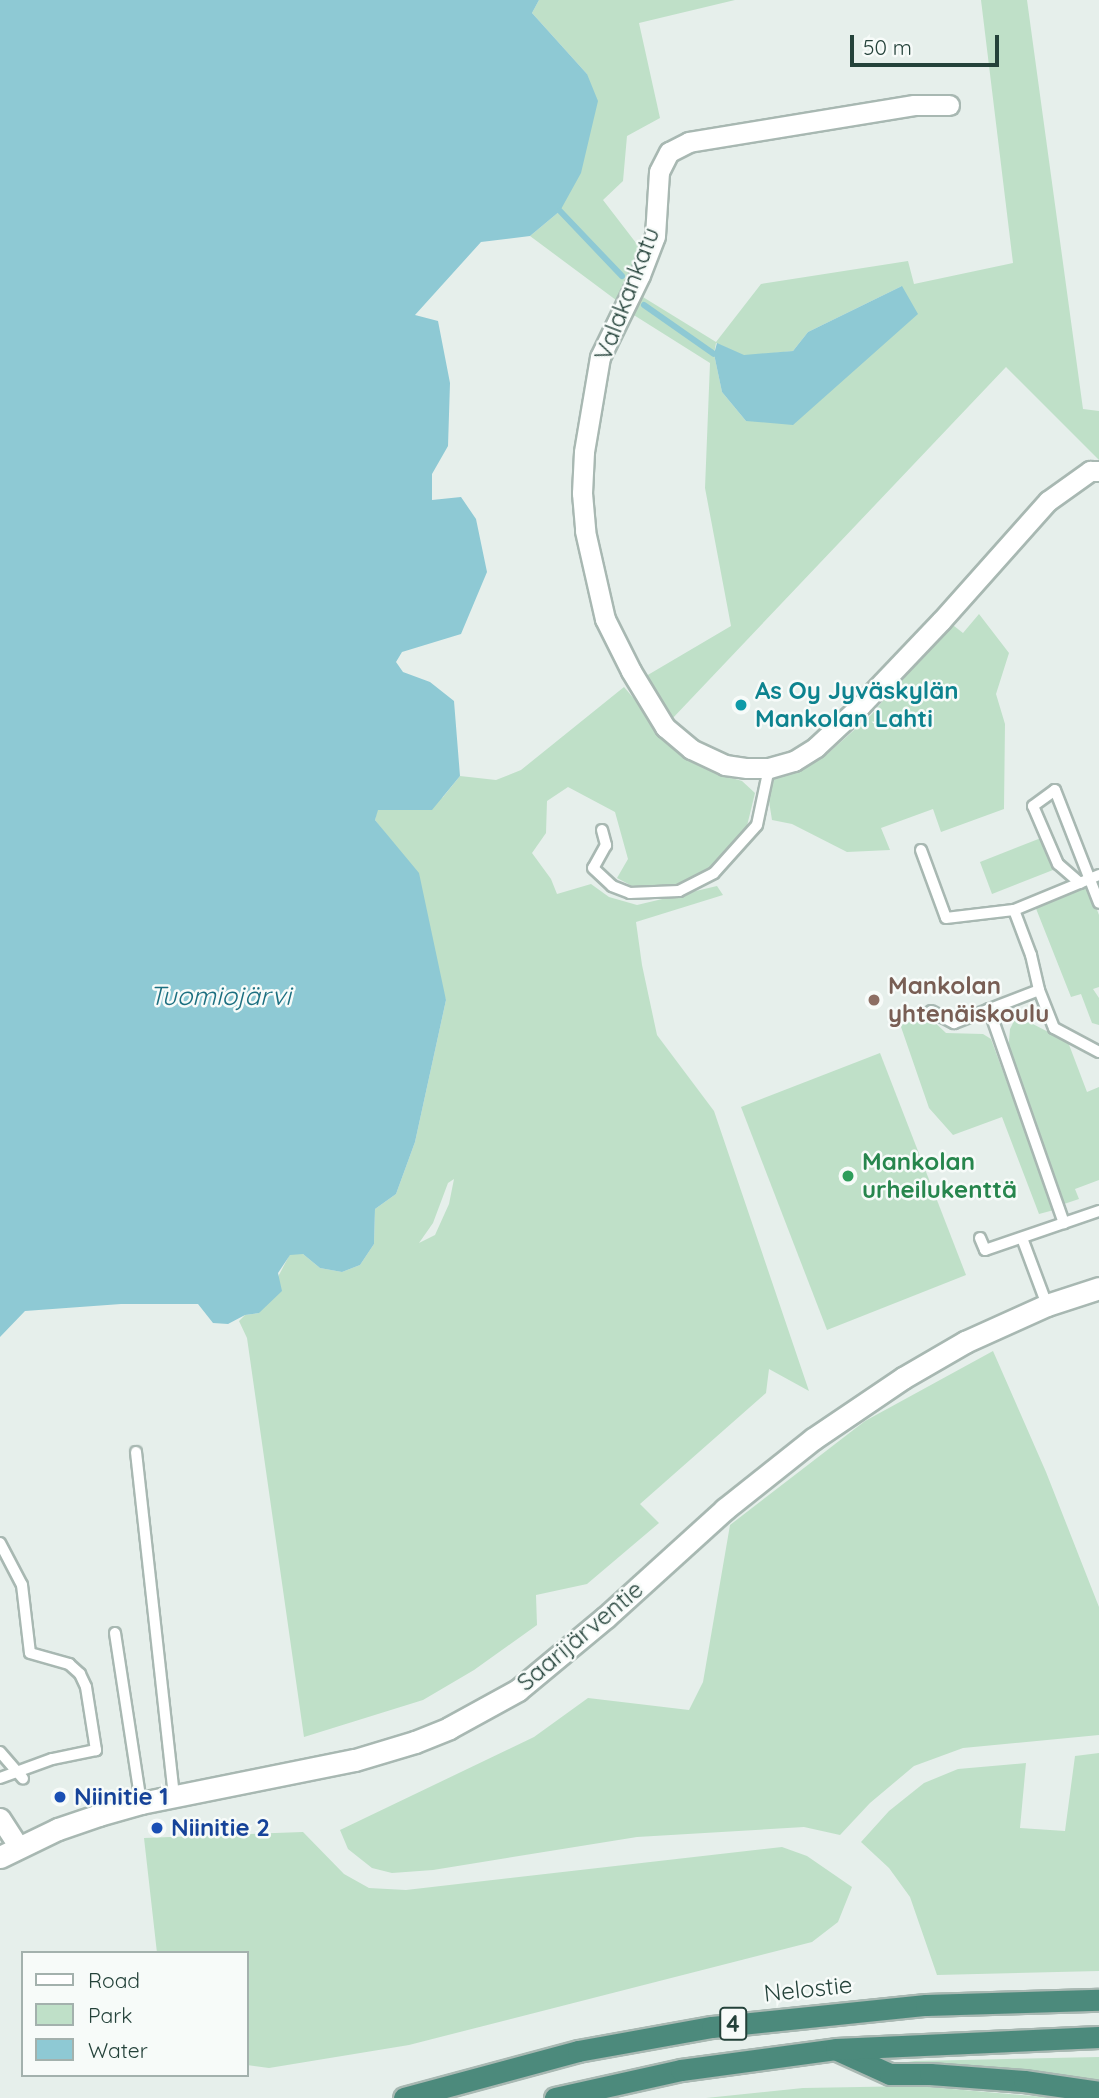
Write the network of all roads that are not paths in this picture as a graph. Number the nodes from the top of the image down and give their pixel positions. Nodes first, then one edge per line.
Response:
1 (950, 105) dead end
2 (1099, 471) edge
3 (769, 768) junction
4 (602, 830) dead end
5 (921, 850) dead end
6 (1090, 878) edge
7 (1099, 903) edge
8 (1014, 910) junction
9 (1039, 990) junction
10 (989, 1009) junction
11 (931, 1011) dead end
12 (1099, 1052) edge
13 (1099, 1211) edge
14 (1064, 1223) junction
15 (980, 1238) dead end
16 (1022, 1238) junction
17 (1098, 1292) edge
18 (1047, 1305) junction
19 (136, 1452) dead end
20 (0, 1543) edge
21 (116, 1633) dead end
22 (0, 1752) edge
23 (19, 1775) junction
24 (0, 1777) edge
25 (174, 1796) junction
26 (141, 1803) junction
27 (0, 1818) edge
28 (19, 1847) junction
29 (0, 1857) edge
30 (1099, 2000) edge
31 (1099, 2037) edge
32 (835, 2049) junction
33 (1099, 2092) edge
34 (404, 2098) edge
35 (555, 2098) edge

1 - 3 street, Valakankatu
2 - 3 street, Valakankatu
3 - 4 lane
5 - 8 lane
6 - 6 lane
6 - 7 lane
6 - 8 lane
8 - 9 lane
9 - 10 lane
9 - 12 lane
10 - 11 lane
10 - 14 lane
13 - 14 lane
14 - 16 lane
15 - 16 lane
16 - 18 lane
17 - 18 main road, Saarijärventie
18 - 25 main road, Saarijärventie
19 - 25 lane
20 - 23 lane
21 - 26 lane
22 - 23 lane
23 - 24 lane
25 - 26 main road, Saarijärventie
26 - 28 main road, Saarijärventie
27 - 28 street
28 - 29 main road, Saarijärventie
30 - 34 highway, Nelostie / 4
31 - 32 highway, 4
32 - 33 highway
32 - 35 highway, 4

